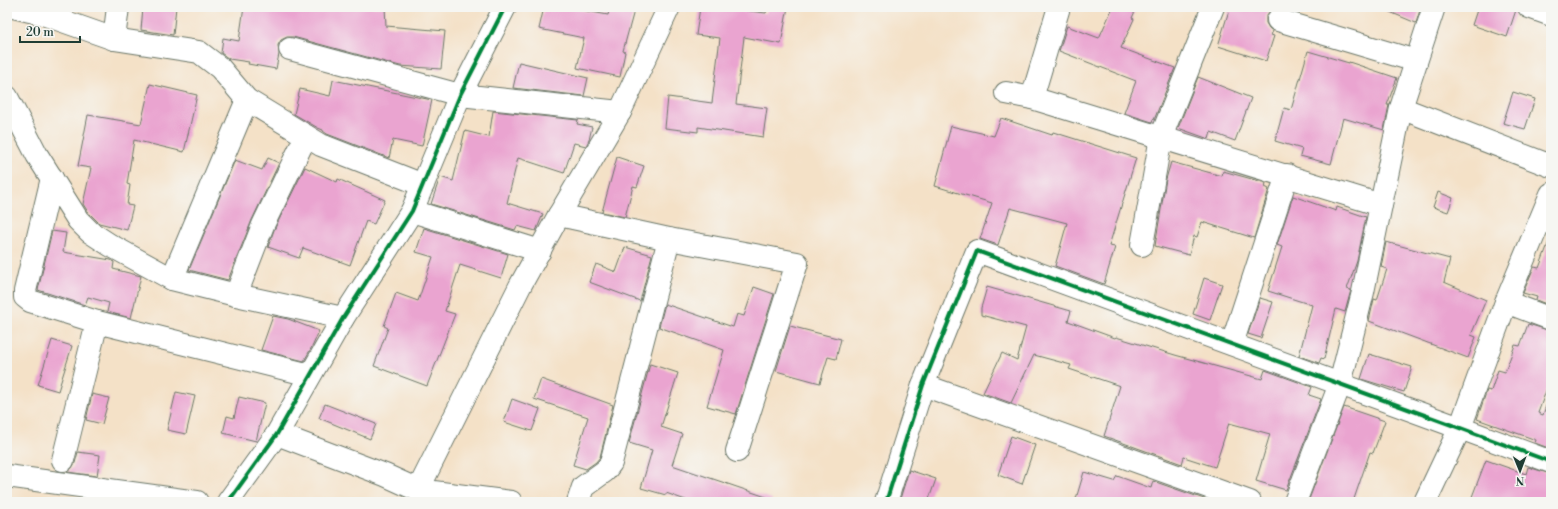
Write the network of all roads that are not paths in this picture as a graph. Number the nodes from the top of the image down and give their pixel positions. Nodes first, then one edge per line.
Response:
1 (13, 7) edge
2 (118, 7) edge
3 (505, 7) edge
4 (669, 7) edge
5 (1058, 7) edge
6 (1213, 7) edge
7 (1434, 7) edge
8 (1529, 7) edge
9 (1551, 15) edge
10 (1278, 20) dead end
11 (114, 39) junction
12 (290, 49) dead end
13 (1416, 61) junction
14 (1006, 92) dead end
15 (460, 95) junction
16 (7, 97) edge
17 (1032, 98) junction
18 (247, 100) junction
19 (1401, 108) junction
20 (620, 112) junction
21 (306, 136) junction
22 (1161, 137) junction
23 (1551, 166) edge
24 (1287, 175) junction
25 (52, 178) junction
26 (423, 185) junction
27 (1551, 194) edge
28 (1381, 205) junction
29 (412, 211) junction
30 (559, 215) junction
31 (669, 239) junction
32 (1142, 245) dead end
33 (540, 251) junction
34 (172, 279) junction
35 (236, 295) junction
36 (1506, 302) junction
37 (343, 318) junction
38 (1551, 319) edge
39 (97, 322) junction
40 (1232, 344) junction
41 (310, 375) junction
42 (1340, 384) junction
43 (922, 385) junction
44 (1460, 428) junction
45 (277, 434) junction
46 (737, 451) dead end
47 (63, 460) dead end
48 (1551, 462) edge
49 (7, 476) edge
50 (418, 490) junction
51 (197, 502) edge
52 (228, 502) edge
53 (510, 502) edge
54 (578, 502) edge
55 (886, 502) edge
56 (1250, 502) edge
57 (1295, 502) edge
58 (1425, 502) edge

1 - 11 street
2 - 11 street
3 - 15 street
4 - 20 street
5 - 17 street
6 - 22 street
7 - 13 street
8 - 9 street
10 - 13 street
11 - 18 street
12 - 15 street
13 - 19 street
14 - 17 street
15 - 20 street
15 - 26 street
16 - 25 street
17 - 22 street
18 - 21 street
18 - 34 street
19 - 23 street
19 - 28 street
20 - 30 street
21 - 26 street
21 - 35 street
22 - 24 street
22 - 32 street
24 - 28 street
24 - 40 street
25 - 34 street
25 - 39 street
26 - 29 street
27 - 36 street
28 - 42 street
29 - 33 street
29 - 37 street
30 - 31 street
30 - 33 street
31 - 46 street
31 - 54 street
33 - 50 street
34 - 35 street
35 - 37 street
36 - 38 street
36 - 44 street
37 - 41 street
39 - 41 street
39 - 47 street
40 - 42 street
40 - 43 street
41 - 45 street
42 - 44 street
42 - 57 street
43 - 55 street
43 - 56 street
44 - 48 street
44 - 58 street
45 - 50 street
45 - 52 street
49 - 51 street
50 - 53 street

